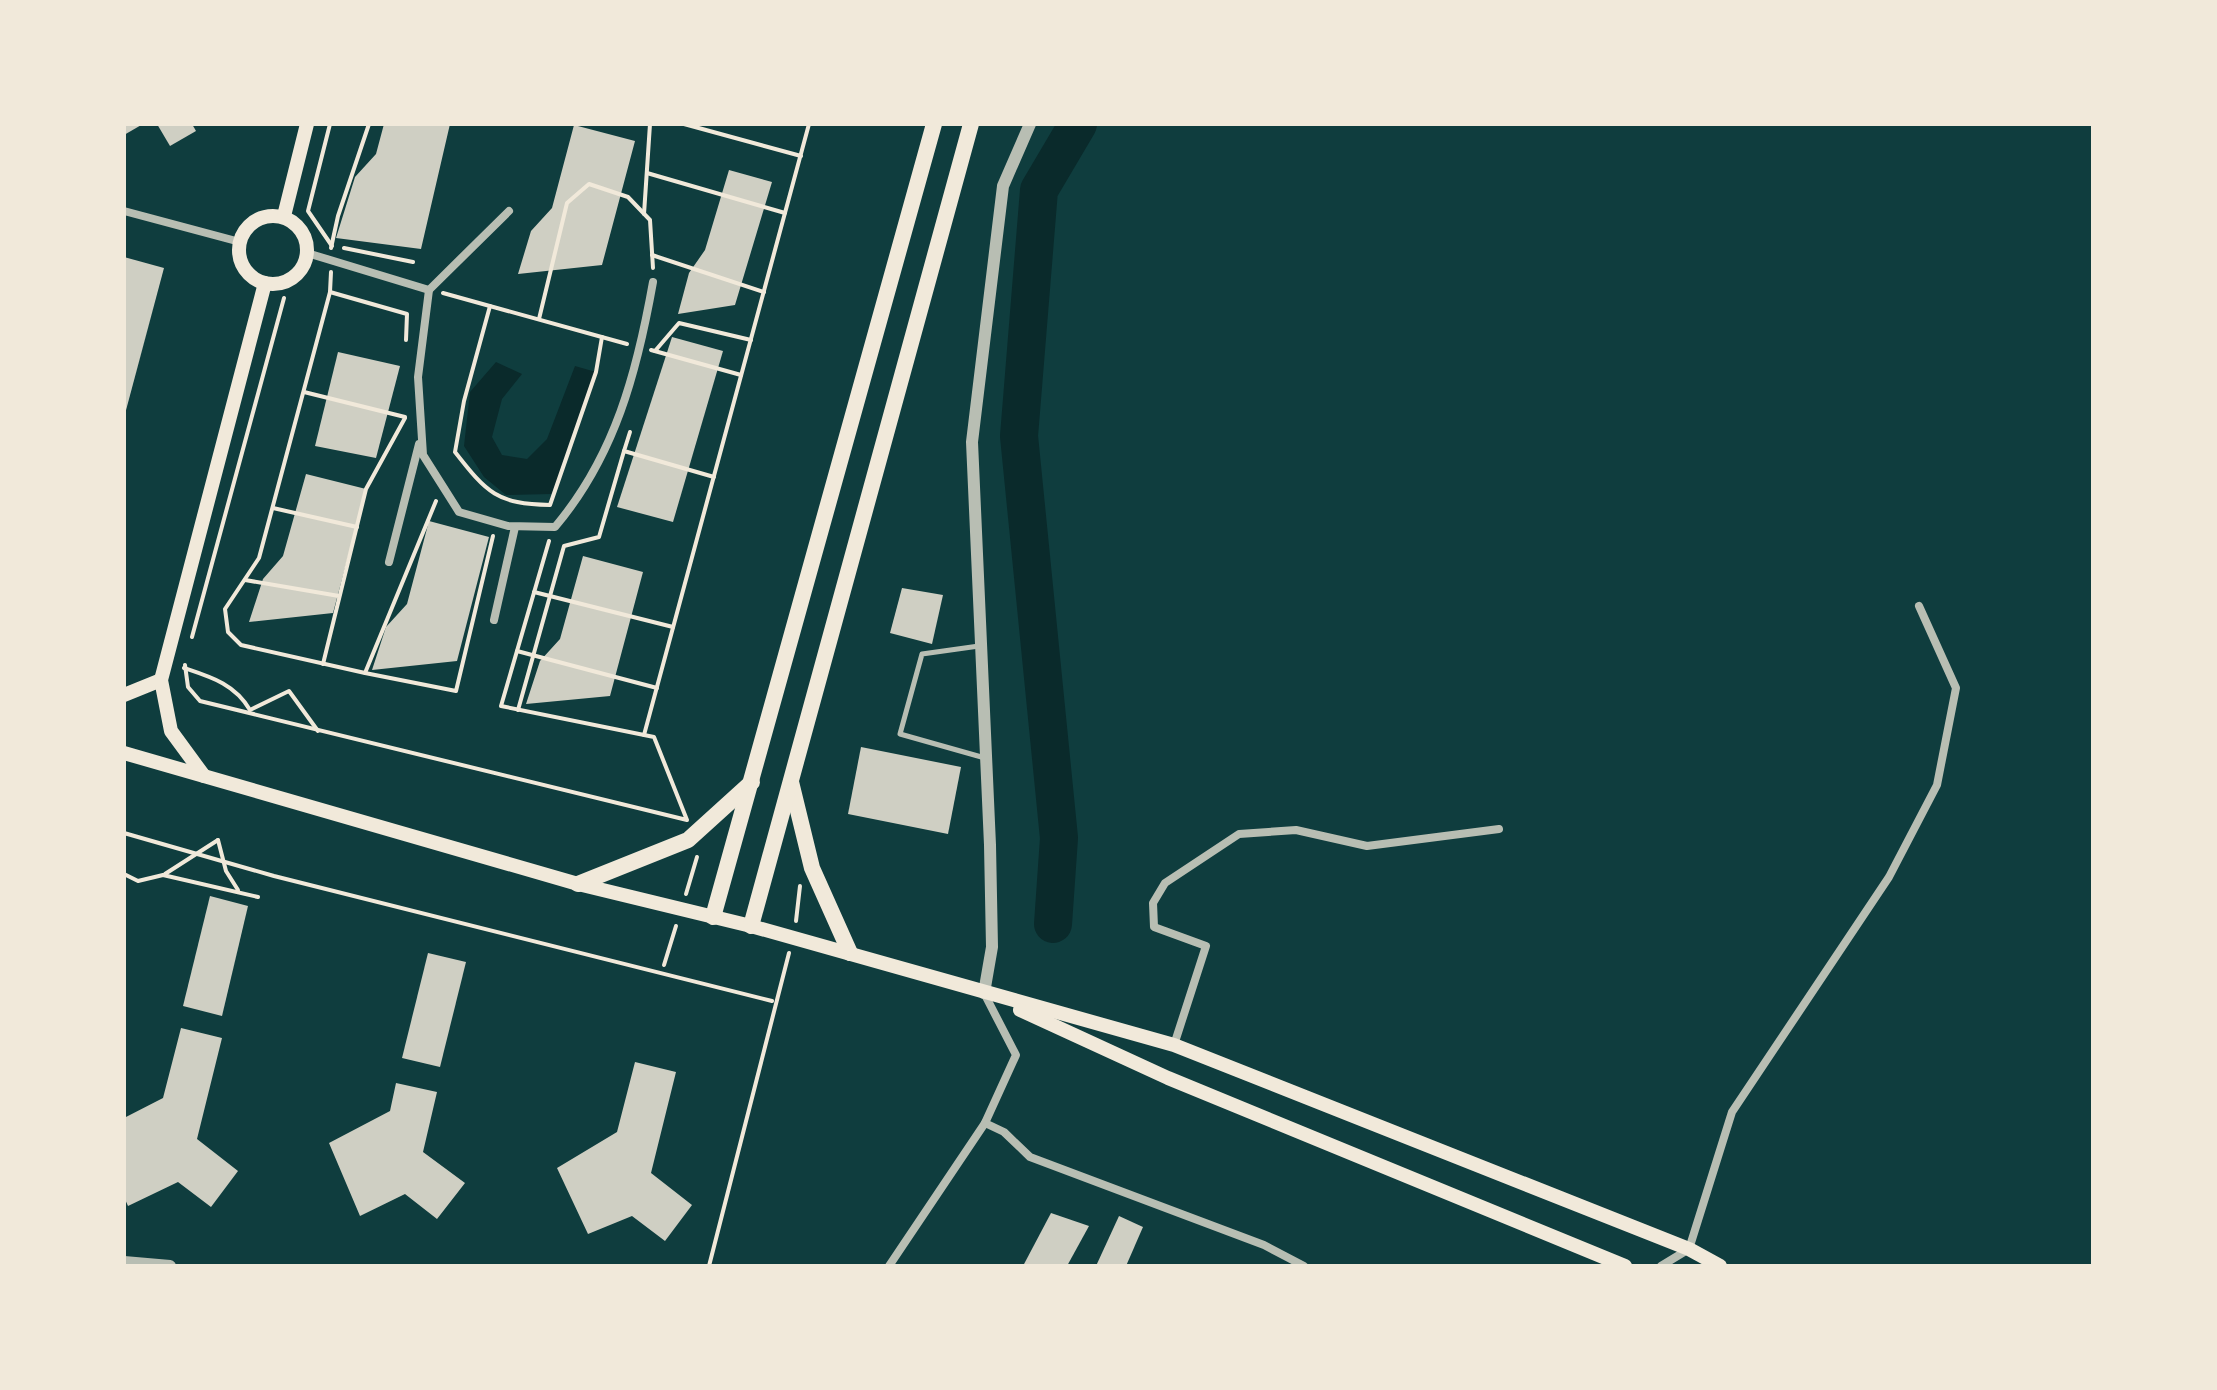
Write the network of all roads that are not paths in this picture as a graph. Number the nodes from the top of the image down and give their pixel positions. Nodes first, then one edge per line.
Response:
1 (307, 124) edge
2 (934, 124) edge
3 (971, 124) edge
4 (1030, 124) edge
5 (124, 211) edge
6 (509, 211) dead end
7 (284, 216) junction
8 (240, 242) junction
9 (307, 253) junction
10 (653, 282) road end
11 (265, 283) junction
12 (429, 290) junction
13 (422, 435) junction
14 (515, 527) junction
15 (389, 562) dead end
16 (1919, 606) dead end
17 (494, 620) dead end
18 (981, 645) junction
19 (161, 680) junction
20 (124, 695) edge
21 (124, 753) edge
22 (986, 758) junction
23 (204, 776) junction
24 (791, 780) junction
25 (754, 781) junction
26 (1499, 829) dead end
27 (578, 884) junction
28 (713, 917) junction
29 (751, 926) junction
30 (850, 953) junction
31 (984, 993) junction
32 (1174, 1045) junction
33 (985, 1123) junction
34 (1689, 1249) junction
35 (124, 1262) edge
36 (170, 1266) edge
37 (889, 1266) edge
38 (1304, 1266) edge
39 (1625, 1266) edge
40 (1661, 1266) edge
41 (1720, 1266) edge

1 - 7 main road
2 - 25 highway
3 - 24 highway
4 - 18 street
5 - 8 street
6 - 12 street
7 - 8 main road
7 - 9 main road
8 - 11 main road
9 - 11 main road
9 - 12 street
10 - 14 street
11 - 19 main road
12 - 13 street
13 - 14 street
13 - 15 street
14 - 17 street
16 - 34 street
18 - 22 street
18 - 22 lane
19 - 20 main road
19 - 23 main road
21 - 23 main road
22 - 31 street
23 - 27 main road
24 - 29 highway
24 - 30 highway
25 - 27 highway
25 - 28 highway
26 - 32 street
27 - 28 main road
28 - 29 main road
29 - 30 main road
30 - 31 main road
31 - 32 main road
31 - 33 street
31 - 39 main road
32 - 34 main road
33 - 37 street
33 - 38 street
34 - 40 street
34 - 41 main road
35 - 36 street

